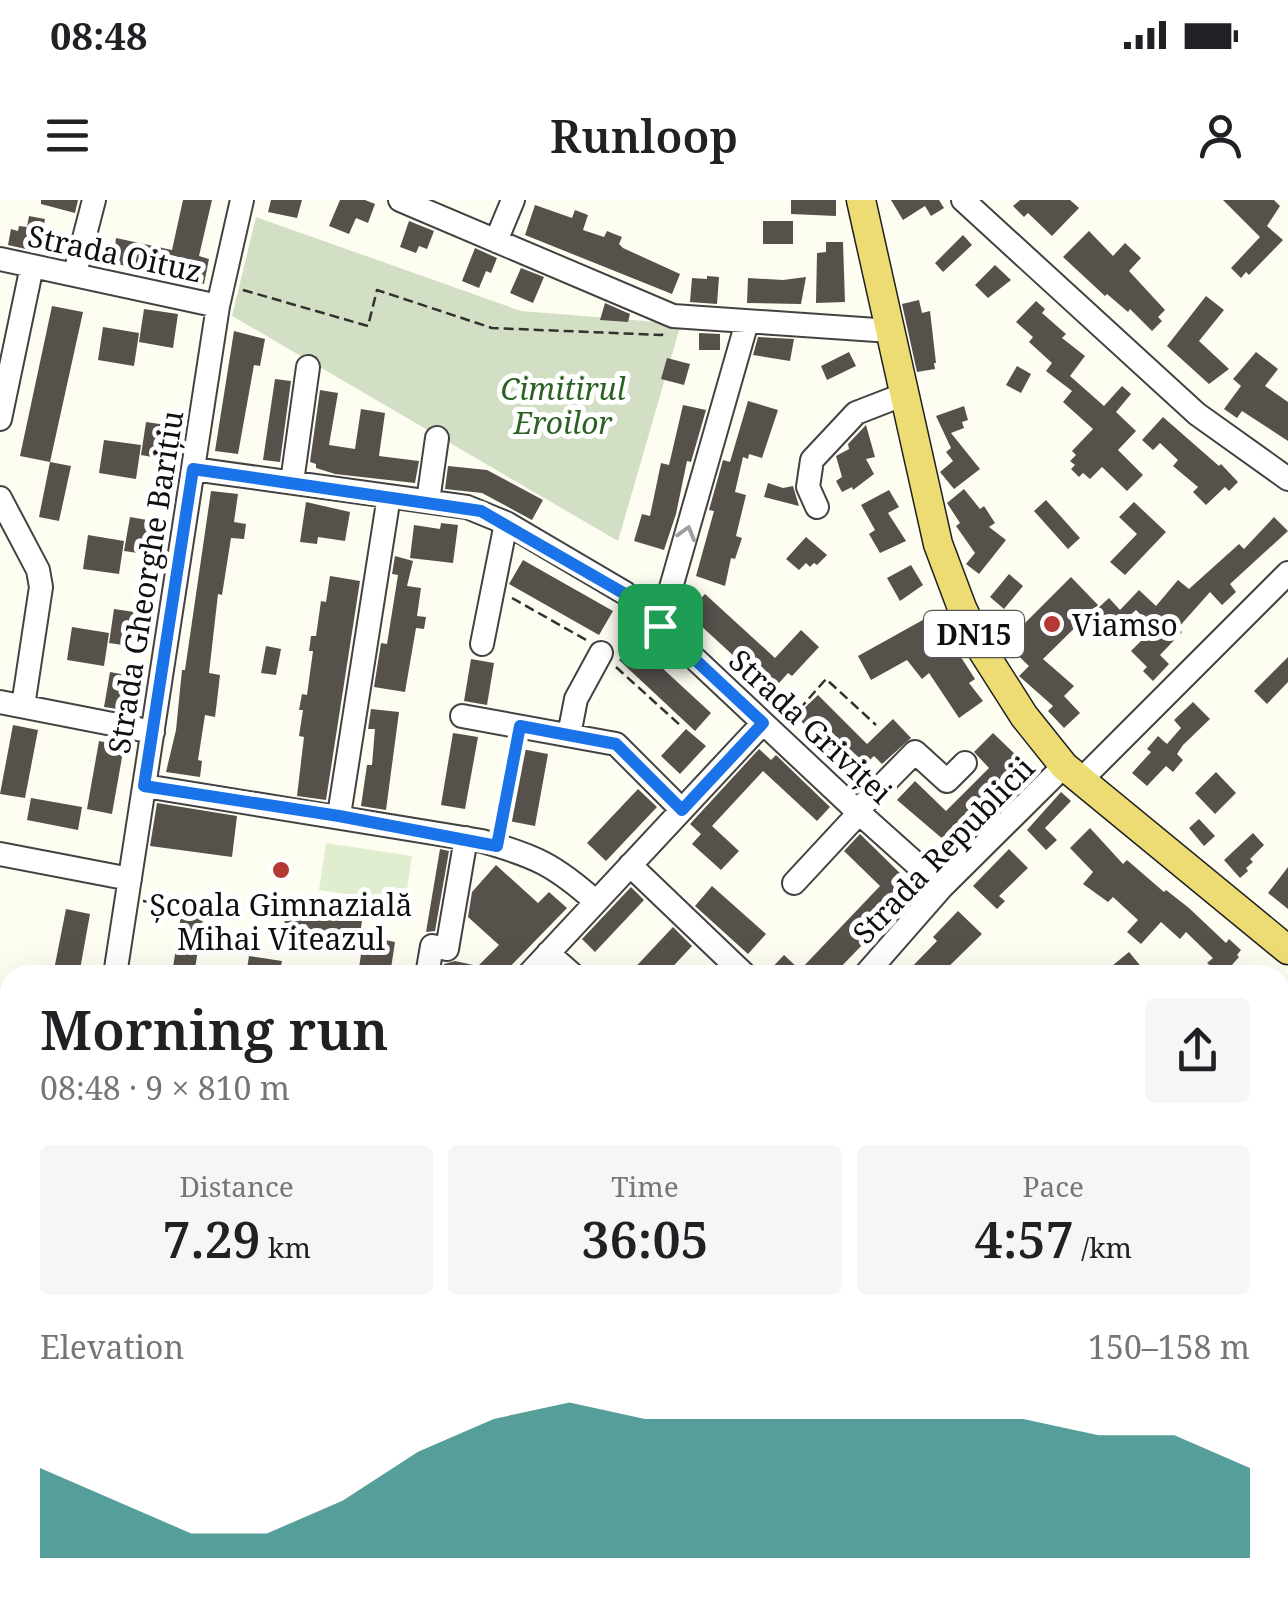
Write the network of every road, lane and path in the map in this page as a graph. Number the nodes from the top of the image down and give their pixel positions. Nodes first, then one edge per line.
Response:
1 (94, 200) edge
2 (242, 200) edge
3 (400, 200) edge
4 (514, 200) edge
5 (861, 200) edge
6 (963, 200) edge
7 (496, 241) junction
8 (0, 259) edge
9 (32, 266) junction
10 (75, 274) junction
11 (220, 294) junction
12 (668, 314) junction
13 (747, 322) junction
14 (891, 331) junction
15 (308, 368) dead end
16 (905, 394) junction
17 (0, 419) edge
18 (437, 438) dead end
19 (193, 469) junction
20 (1288, 479) edge
21 (292, 482) junction
22 (388, 496) junction
23 (0, 498) edge
24 (428, 502) junction
25 (817, 508) dead end
26 (506, 523) junction
27 (1288, 573) edge
28 (660, 626) junction
29 (482, 644) dead end
30 (601, 653) dead end
31 (11, 704) edge
32 (462, 716) dead end
33 (876, 725) dead end
34 (520, 726) junction
35 (770, 729) junction
36 (152, 732) junction
37 (568, 736) junction
38 (965, 763) dead end
39 (1072, 774) junction
40 (144, 786) junction
41 (682, 810) junction
42 (858, 812) junction
43 (339, 816) junction
44 (466, 838) junction
45 (497, 846) junction
46 (0, 854) edge
47 (630, 865) junction
48 (130, 879) junction
49 (794, 883) dead end
50 (942, 887) junction
51 (596, 902) junction
52 (1288, 950) edge
53 (548, 953) junction
54 (117, 965) edge
55 (429, 965) edge
56 (537, 965) edge
57 (562, 965) edge
58 (735, 965) edge
59 (874, 965) edge

1 - 10 street
2 - 11 street, Strada Gheorghe Barițiu
3 - 7 street
4 - 7 street
5 - 14 main road, DN15
6 - 20 street
7 - 12 street
8 - 9 street, Strada Oituz
9 - 10 street, Strada Oituz
9 - 17 street
10 - 11 street, Strada Oituz
11 - 12 path
11 - 19 street, Strada Gheorghe Barițiu
12 - 13 street
13 - 14 street
28 -> 13 street
14 - 16 main road, DN15
15 - 21 street
16 - 25 street
16 - 39 main road, DN15
18 - 24 street
19 - 21 street, Strada Griviței
19 - 36 street, Strada Gheorghe Barițiu
21 - 22 street, Strada Griviței
22 - 24 street, Strada Griviței
22 - 43 street
23 - 31 street
24 - 26 street, Strada Griviței
26 - 28 street, Strada Griviței
26 - 29 street
27 - 39 street, Strada Republicii
28 - 35 street, Strada Griviței
30 - 37 street
31 - 36 street
32 - 34 street
33 - 35 path
34 - 37 street
34 - 45 path
35 - 41 street
35 - 42 street, Strada Griviței
36 - 40 street, Strada Gheorghe Barițiu
37 - 41 street
38 - 42 street
39 - 50 street, Strada Republicii
39 - 52 main road, DN15
40 - 43 street
40 - 48 street, Strada Gheorghe Barițiu
41 - 47 street
42 - 49 street
42 - 50 street, Strada Griviței
43 - 44 street
44 - 45 street
44 - 55 street
45 - 51 street
46 - 48 street
47 - 51 street
47 - 58 street
48 - 54 street, Strada Gheorghe Barițiu
50 - 59 street, Strada Republicii
51 - 53 street
53 - 56 street
53 - 57 street

